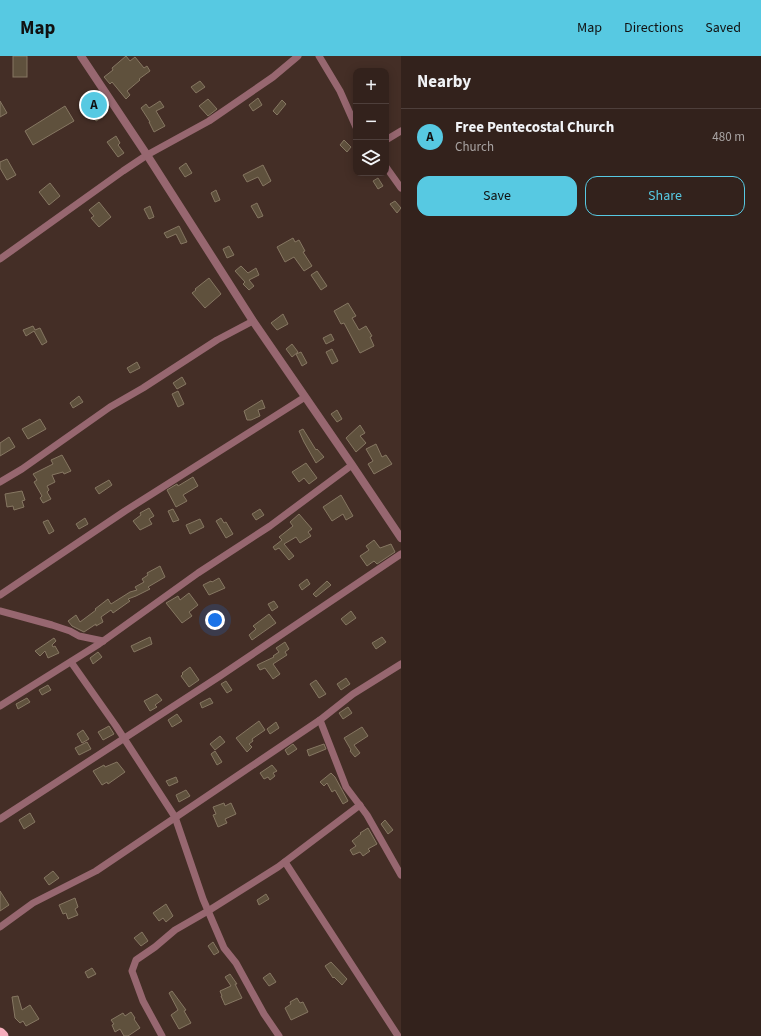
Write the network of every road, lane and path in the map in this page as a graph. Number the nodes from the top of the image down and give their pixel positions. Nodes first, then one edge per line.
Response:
1 (81, 56) edge
2 (298, 56) edge
3 (319, 56) edge
4 (353, 120) edge
5 (401, 131) edge
6 (389, 138) edge
7 (147, 155) junction
8 (389, 172) edge
9 (401, 188) edge
10 (0, 259) edge
11 (253, 321) junction
12 (305, 397) junction
13 (352, 465) junction
14 (0, 482) edge
15 (401, 538) edge
16 (401, 554) edge
17 (0, 595) edge
18 (0, 611) edge
19 (103, 641) junction
20 (71, 662) junction
21 (401, 664) edge
22 (0, 706) edge
23 (320, 720) junction
24 (123, 738) junction
25 (360, 805) junction
26 (175, 817) junction
27 (0, 820) edge
28 (285, 862) junction
29 (401, 875) edge
30 (208, 911) junction
31 (0, 927) edge
32 (0, 1032) edge
33 (3, 1036) edge
34 (162, 1036) edge
35 (279, 1036) edge
36 (398, 1036) edge

1 - 7 street
2 - 7 street
3 - 4 street
5 - 6 street
7 - 10 street
7 - 11 street
8 - 9 street
11 - 12 street
11 - 14 street
12 - 13 street
12 - 17 street
13 - 15 street
13 - 19 street
16 - 24 street
18 - 19 street
19 - 20 street
20 - 22 street
20 - 24 street
21 - 23 street
23 - 25 street
23 - 26 street
24 - 26 street
24 - 27 street
25 - 28 street
25 - 29 street
26 - 30 street
26 - 31 street
28 - 30 street
28 - 36 street
30 - 34 street
30 - 35 street
32 - 33 highway

